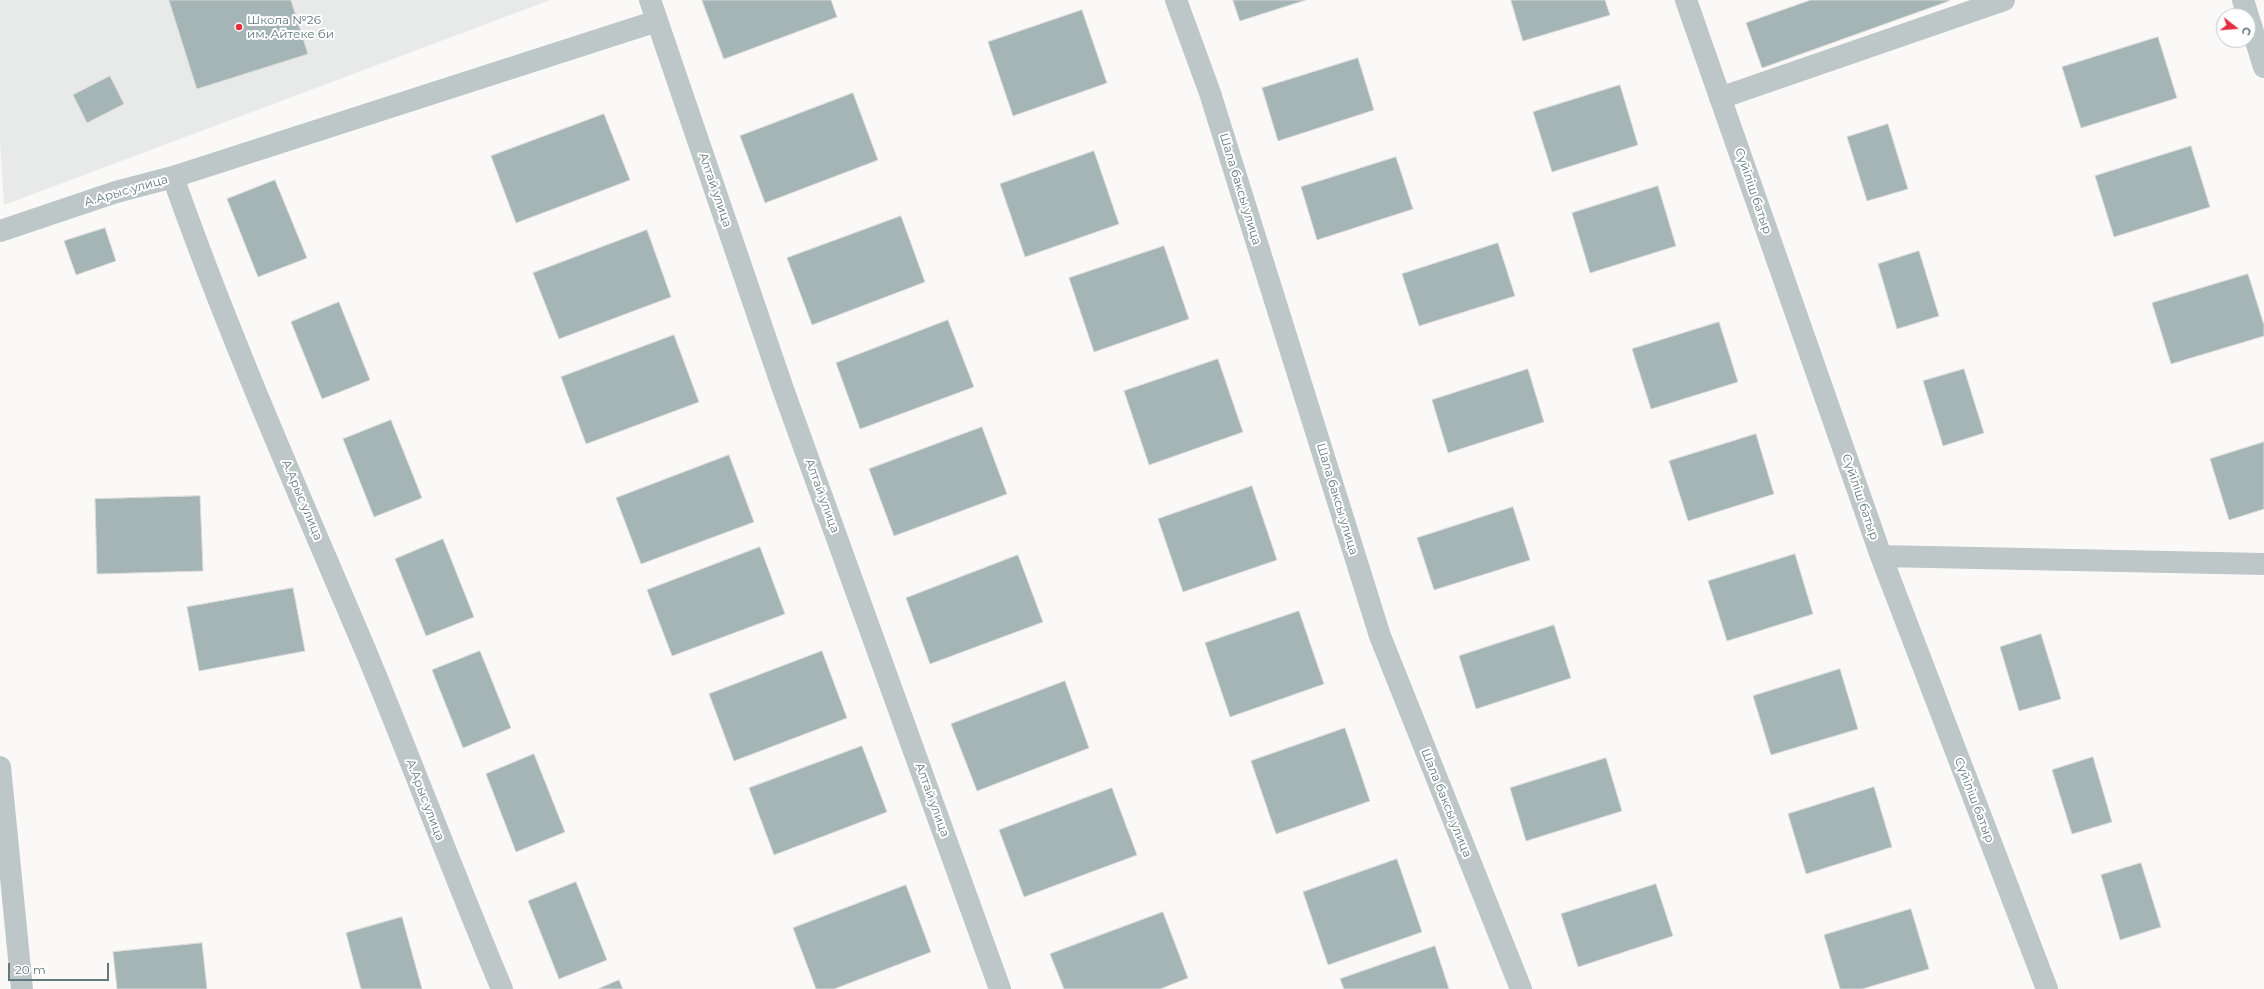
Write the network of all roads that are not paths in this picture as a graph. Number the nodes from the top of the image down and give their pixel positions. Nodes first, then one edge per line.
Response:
1 (650, 0) edge
2 (1176, 0) edge
3 (1686, 0) edge
4 (2004, 0) edge
5 (2243, 0) edge
6 (657, 20) junction
7 (2264, 67) edge
8 (1720, 98) junction
9 (173, 177) junction
10 (0, 231) edge
11 (1881, 556) junction
12 (2264, 564) edge
13 (0, 767) edge
14 (22, 989) edge
15 (502, 989) edge
16 (1000, 989) edge
17 (1521, 989) edge
18 (2047, 989) edge

1 - 6 street, Алтай улица
2 - 17 street, Шала баксы улица
3 - 8 street, Сүйіліш батыр
4 - 8 street
5 - 7 street
6 - 9 street
6 - 16 street, Алтай улица
8 - 11 street, Сүйіліш батыр
9 - 10 street, А.Арыс улица
9 - 15 street, А.Арыс улица
11 - 12 street
11 - 18 street, Сүйіліш батыр
13 - 14 street

